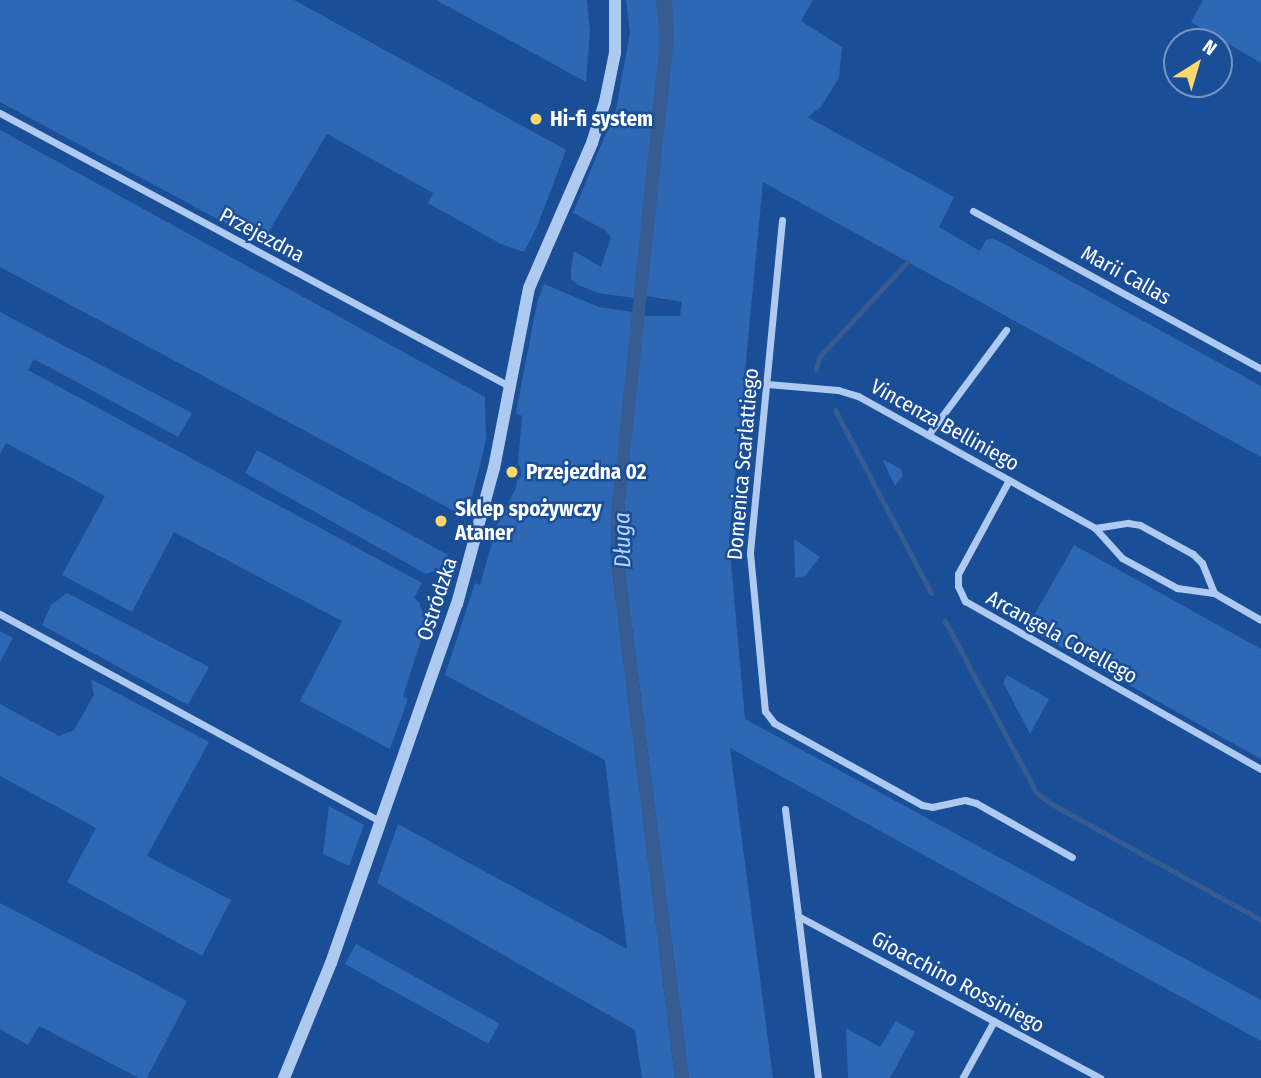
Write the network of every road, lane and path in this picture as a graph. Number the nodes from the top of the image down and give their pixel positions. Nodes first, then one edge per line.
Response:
1 (615, 0) edge
2 (0, 113) edge
3 (973, 211) dead end
4 (782, 220) dead end
5 (1006, 330) dead end
6 (1261, 369) edge
7 (767, 384) junction
8 (509, 386) junction
9 (928, 435) junction
10 (1009, 480) junction
11 (1096, 528) junction
12 (1214, 593) junction
13 (0, 614) edge
14 (1261, 620) edge
15 (1261, 769) edge
16 (785, 809) dead end
17 (382, 822) junction
18 (1072, 857) dead end
19 (798, 916) junction
20 (994, 1021) junction
21 (964, 1077) edge
22 (284, 1078) edge
23 (818, 1078) edge
24 (1100, 1078) edge

1 - 8 street, Ostródzka
2 - 8 street, Przejezdna
3 - 6 street, Marii Callas
4 - 7 street, Domenica Scarlattiego
5 - 9 street
7 - 9 street, Vincenza Belliniego
7 - 18 street, Domenica Scarlattiego
8 - 17 street, Ostródzka
9 - 10 street, Vincenza Belliniego
10 - 11 street, Vincenza Belliniego
10 - 15 street, Arcangela Corellego
11 - 12 street, Vincenza Belliniego
11 - 12 street
12 - 14 street, Vincenza Belliniego
13 - 17 street
16 - 19 street
17 - 22 street, Ostródzka
19 - 20 street, Gioacchino Rossiniego
19 - 23 street
20 - 21 street
20 - 24 street, Gioacchino Rossiniego

